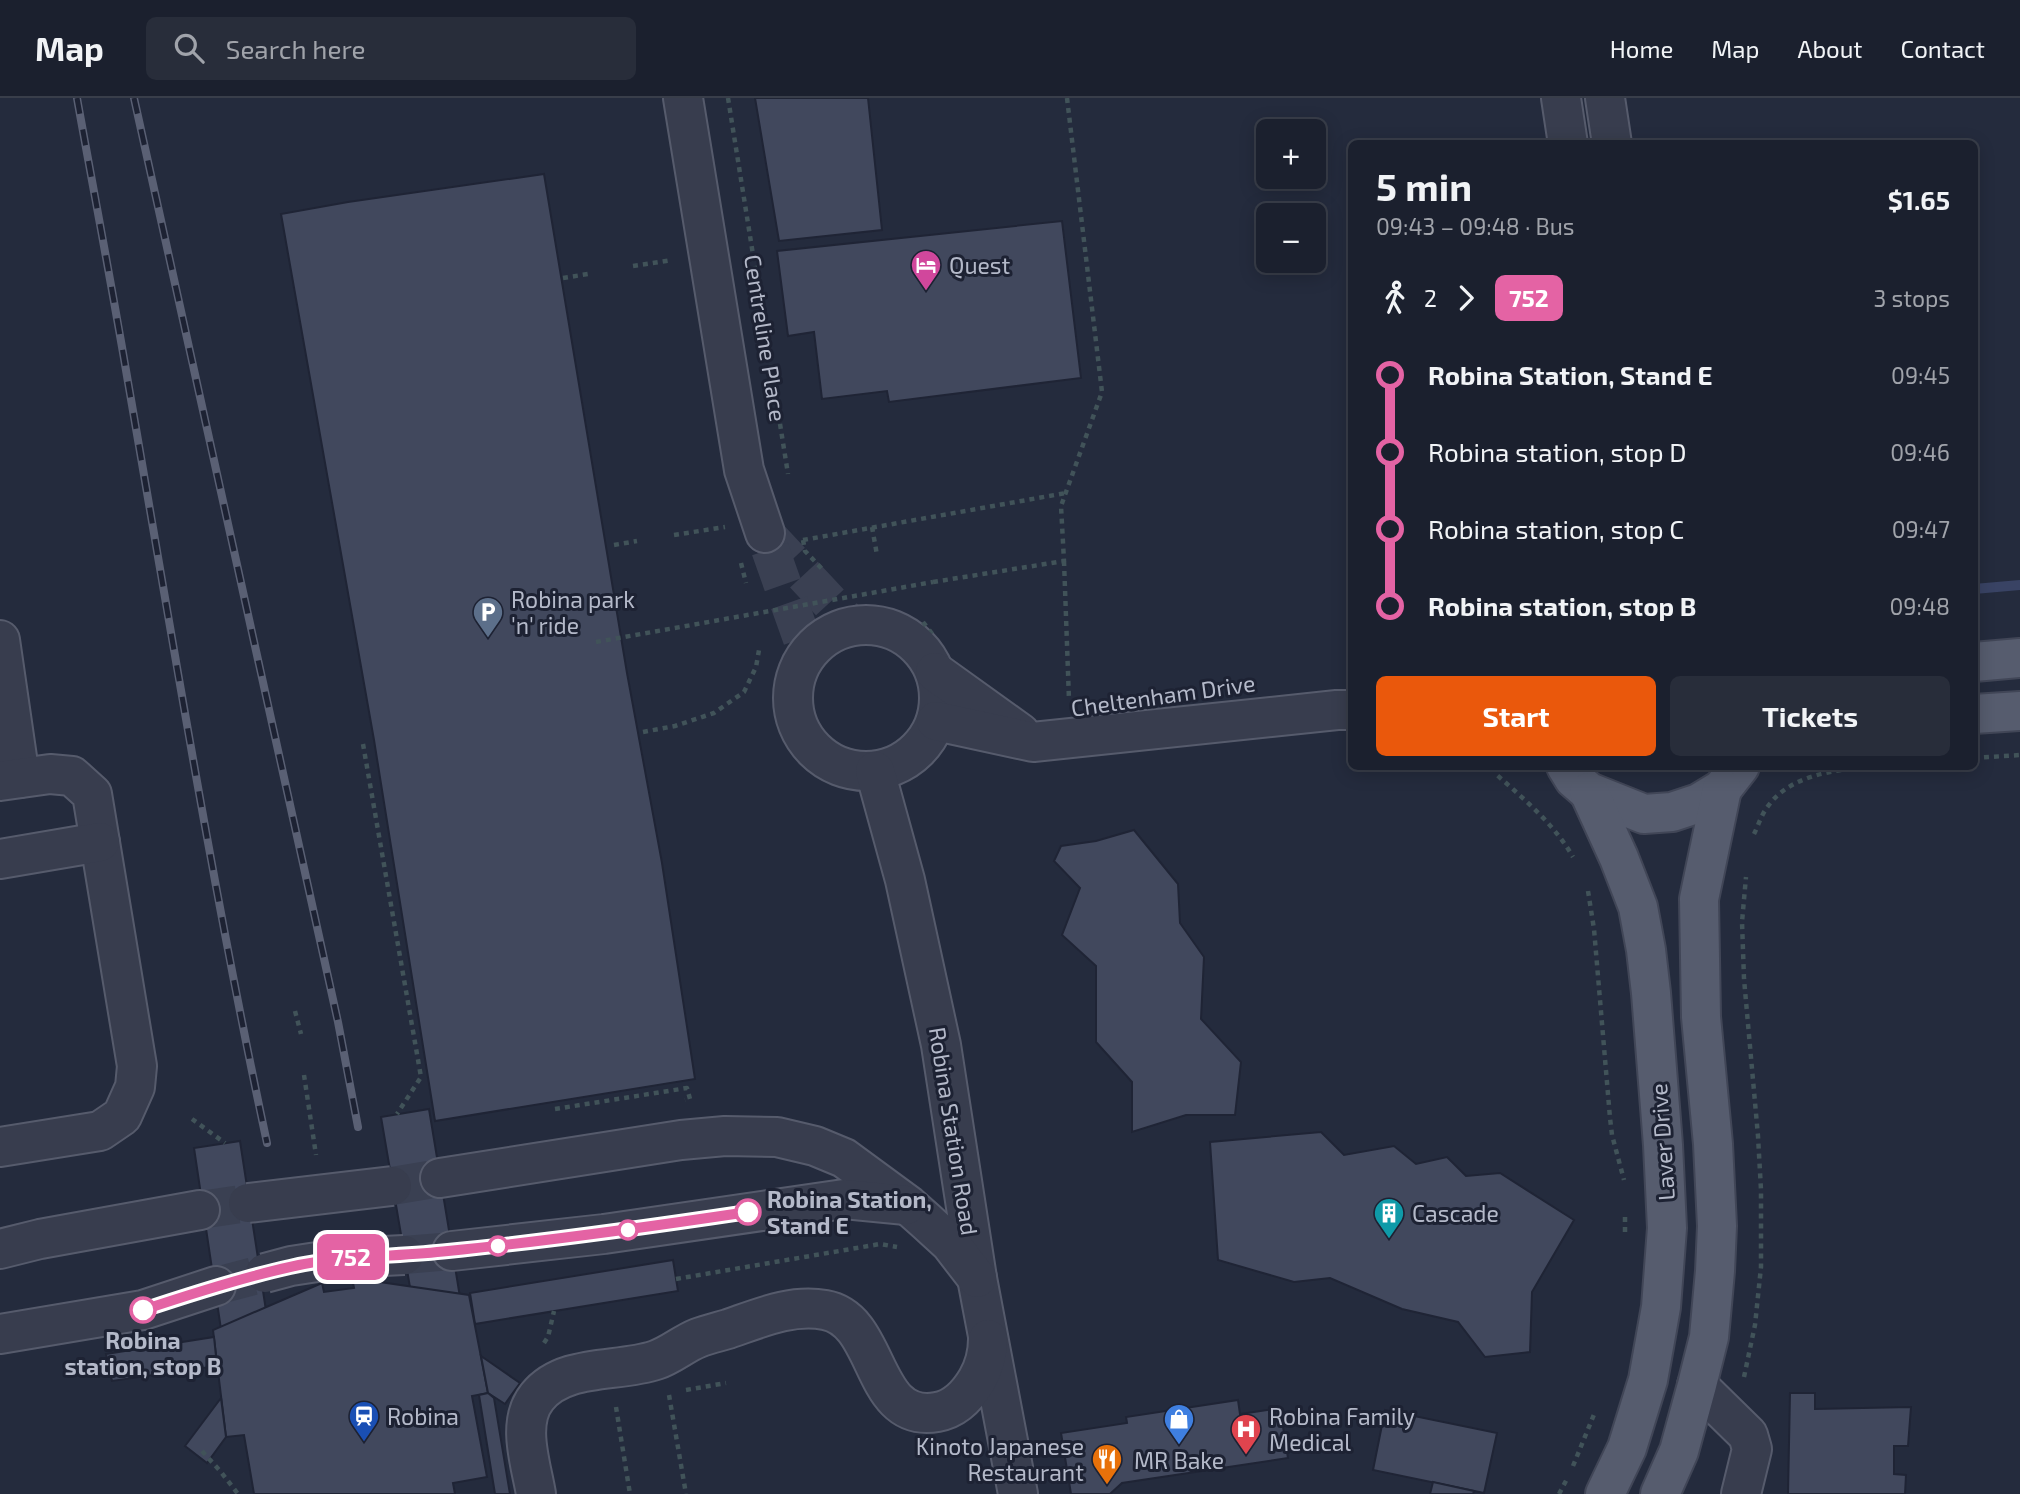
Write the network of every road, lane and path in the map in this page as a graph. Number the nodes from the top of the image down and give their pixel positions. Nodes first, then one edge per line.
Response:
1 (683, 98) edge
2 (728, 98) edge
3 (1067, 98) edge
4 (1561, 98) edge
5 (1605, 98) edge
6 (1567, 140) edge
7 (1611, 140) edge
8 (684, 259) dead end
9 (633, 266) dead end
10 (588, 274) dead end
11 (564, 278) dead end
12 (790, 484) dead end
13 (1066, 492) junction
14 (872, 527) junction
15 (766, 529) junction
16 (674, 535) dead end
17 (803, 540) junction
18 (637, 541) dead end
19 (614, 545) dead end
20 (877, 555) dead end
21 (1064, 561) junction
22 (823, 570) dead end
23 (923, 622) dead end
24 (0, 640) edge
25 (596, 642) dead end
26 (759, 650) dead end
27 (936, 656) junction
28 (2020, 658) edge
29 (1978, 662) edge
30 (1069, 709) dead end
31 (1348, 710) edge
32 (2020, 710) edge
33 (1978, 714) edge
34 (936, 721) junction
35 (643, 732) dead end
36 (1033, 742) junction
37 (363, 744) dead end
38 (2020, 755) edge
39 (1978, 758) edge
40 (1496, 770) edge
41 (1839, 770) edge
42 (876, 771) junction
43 (1730, 778) edge
44 (1577, 779) edge
45 (10, 780) edge
46 (1765, 810) dead end
47 (100, 842) junction
48 (0, 859) edge
49 (1579, 867) dead end
50 (1587, 887) dead end
51 (295, 1011) dead end
52 (301, 1034) dead end
53 (304, 1076) dead end
54 (677, 1101) dead end
55 (555, 1109) dead end
56 (397, 1114) dead end
57 (192, 1119) dead end
58 (225, 1143) dead end
59 (0, 1147) edge
60 (316, 1155) dead end
61 (440, 1178) tunnel mouth
62 (1625, 1181) dead end
63 (392, 1185) tunnel mouth
64 (248, 1203) tunnel mouth
65 (908, 1205) junction
66 (1625, 1209) dead end
67 (200, 1210) tunnel mouth
68 (1625, 1236) dead end
69 (0, 1249) edge
70 (452, 1251) tunnel mouth
71 (404, 1255) tunnel mouth
72 (265, 1273) tunnel mouth
73 (977, 1278) junction
74 (216, 1286) tunnel mouth
75 (0, 1334) edge
76 (988, 1334) junction
77 (726, 1383) dead end
78 (1698, 1385) junction
79 (616, 1407) dead end
80 (1597, 1407) dead end
81 (202, 1451) dead end
82 (238, 1494) edge
83 (536, 1494) edge
84 (630, 1494) edge
85 (686, 1494) edge
86 (1018, 1494) edge
87 (1559, 1494) edge
88 (1605, 1494) edge
89 (1660, 1494) edge
90 (1741, 1494) edge

1 - 15 street, Centreline Place
2 - 12 path, Centreline Place
3 - 13 path
4 - 6 street
5 - 7 street
8 - 9 path
10 - 11 path
13 - 14 path
13 - 21 path
14 - 17 path
14 - 20 path
15 - 16 path
15 - 17 path
17 - 22 path
18 - 19 path
21 - 25 path, bridge
21 - 30 path
23 - 27 path
24 - 45 street
26 - 35 path
27 - 34 street
27 - 36 street
27 - 42 street
28 - 29 main road
31 - 36 street, Cheltenham Drive
32 - 33 main road
34 - 36 street, Cheltenham Drive
34 - 42 street
37 - 56 path
38 - 39 path
40 - 49 path
41 - 46 path
42 - 73 street, Robina Station Road
43 - 44 main road
43 - 78 main road
44 - 88 main road, Laver Drive
45 - 47 street
47 - 48 street
47 - 59 street
50 - 62 path
51 - 52 path
53 - 60 path
54 - 55 path
57 - 58 path
61 - 65 street
63 - 64 street, bridge
65 - 70 street
65 - 73 street
66 - 68 path
67 - 69 street
71 - 72 street, bridge
73 - 76 street, Robina Station Road
74 - 75 street
76 - 83 street
76 - 86 street, Robina Station Road
77 - 85 path
78 - 89 main road
78 - 90 street
79 - 84 path
80 - 87 path
81 - 82 path

